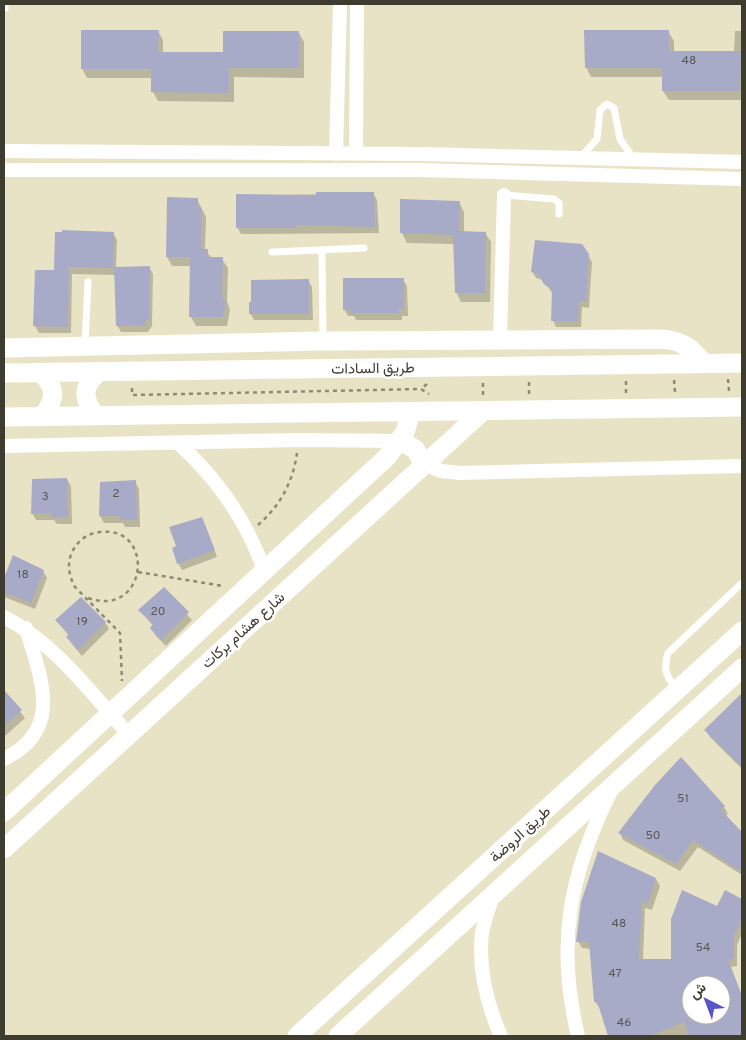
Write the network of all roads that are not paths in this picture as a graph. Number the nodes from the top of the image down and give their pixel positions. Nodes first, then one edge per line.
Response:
1 (340, 4) edge
2 (357, 4) edge
3 (4, 151) edge
4 (288, 154) junction
5 (336, 154) junction
6 (356, 154) junction
7 (419, 154) junction
8 (580, 157) junction
9 (633, 159) junction
10 (742, 162) edge
11 (4, 170) edge
12 (287, 170) junction
13 (420, 170) junction
14 (742, 179) edge
15 (504, 195) joint
16 (558, 214) dead end
17 (364, 248) dead end
18 (322, 250) junction
19 (272, 252) dead end
20 (88, 282) dead end
21 (500, 340) junction
22 (323, 341) junction
23 (396, 341) junction
24 (85, 347) junction
25 (4, 348) edge
26 (735, 363) edge
27 (703, 364) junction
28 (395, 367) junction
29 (40, 372) junction
30 (100, 372) junction
31 (4, 373) edge
32 (736, 407) edge
33 (483, 411) junction
34 (411, 412) junction
35 (96, 416) junction
36 (4, 417) edge
37 (42, 417) junction
38 (400, 442) junction
39 (178, 443) junction
40 (4, 446) edge
41 (424, 464) junction
42 (742, 466) edge
43 (264, 570) junction
44 (742, 583) edge
45 (4, 618) edge
46 (26, 628) junction
47 (741, 635) edge
48 (742, 668) edge
49 (678, 690) junction
50 (116, 708) junction
51 (129, 735) junction
52 (4, 759) edge
53 (613, 787) junction
54 (4, 812) edge
55 (4, 849) edge
56 (492, 898) junction
57 (297, 1036) edge
58 (338, 1036) edge
59 (501, 1036) edge
60 (578, 1036) edge

1 - 5 street
2 - 6 street
3 - 4 street
4 - 5 street
4 - 12 street
5 - 6 street
6 - 7 street
7 - 8 street
7 - 13 street
8 - 9 street
8 - 9 lane
9 - 10 street
11 - 12 street
12 - 13 street
13 - 14 street
15 - 16 lane
15 - 21 street
17 - 18 lane
18 - 19 lane
18 - 22 lane
20 - 24 lane
21 - 23 street
21 - 27 street
22 - 23 street
22 - 24 street
23 - 28 street
24 - 25 street
26 - 27 street, طريق السادات
27 - 28 street, طريق السادات
28 - 30 street, طريق السادات
29 - 30 street, طريق السادات
29 - 31 street, طريق السادات
29 - 37 street
30 - 35 street
32 - 33 street
33 - 34 street
33 - 41 street, شارع هشام بركات
34 - 35 street
34 - 38 street, شارع هشام بركات
35 - 37 street
36 - 37 street
38 - 39 street
38 - 41 street
38 - 43 street, شارع هشام بركات
39 - 40 street
39 - 43 street
41 - 42 street
41 - 51 street, شارع هشام بركات
43 - 50 street, شارع هشام بركات
44 - 49 lane
45 - 46 street
46 - 50 street
46 - 52 street
47 - 49 street, طريق الروضة
48 - 53 street, طريق الروضة
49 - 57 street, طريق الروضة
50 - 51 street
50 - 54 street, شارع هشام بركات
51 - 55 street, شارع هشام بركات
53 - 56 street, طريق الروضة
53 - 60 street
56 - 58 street, طريق الروضة
56 - 59 street

